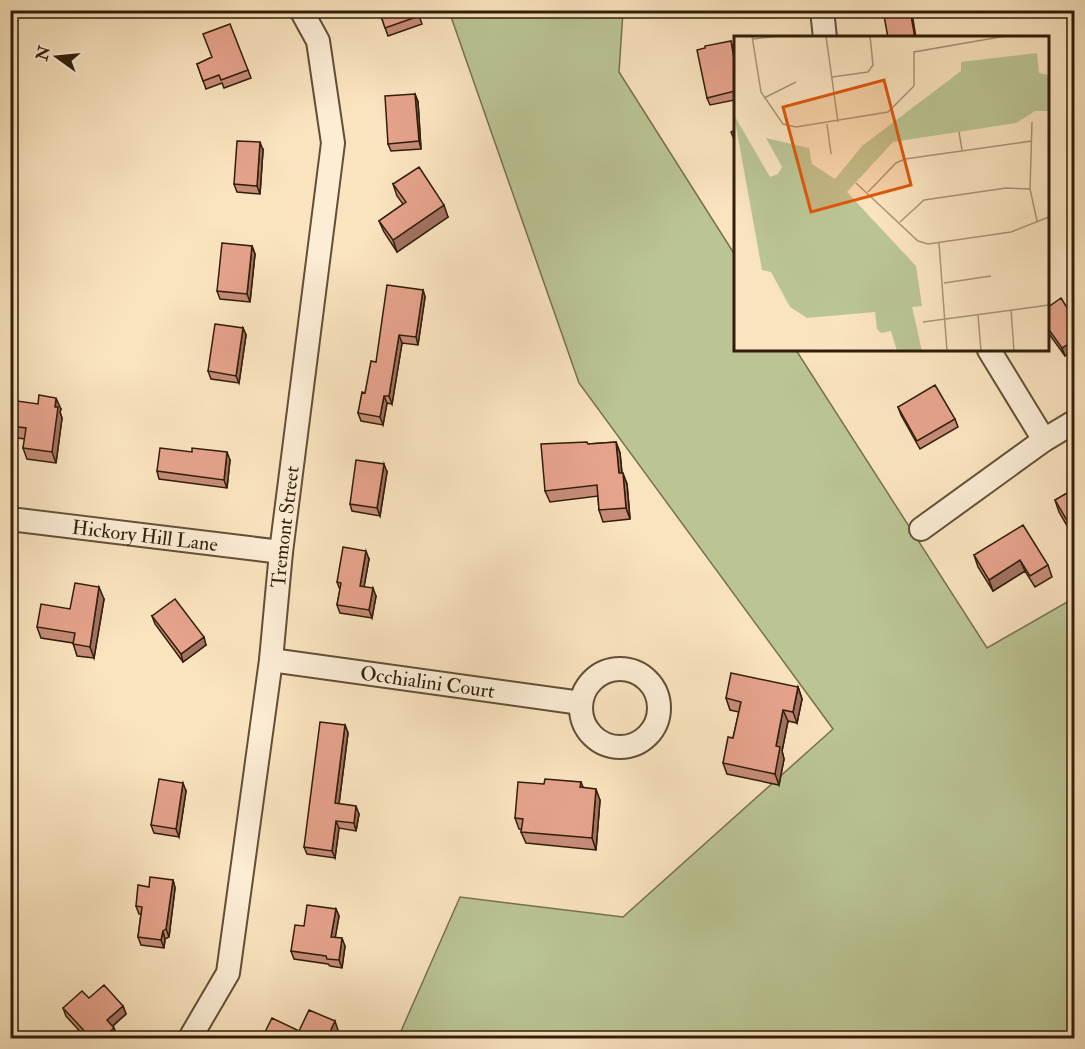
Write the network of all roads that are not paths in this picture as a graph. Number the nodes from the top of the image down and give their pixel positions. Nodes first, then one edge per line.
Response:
1 (301, 10) edge
2 (822, 10) edge
3 (825, 36) edge
4 (990, 351) edge
5 (1074, 422) edge
6 (1044, 440) junction
7 (10, 519) edge
8 (921, 529) dead end
9 (281, 552) junction
10 (272, 660) junction
11 (581, 703) dead end
12 (190, 1038) edge

1 - 9 street, Tremont Street
2 - 3 street
4 - 6 street
5 - 6 street
6 - 8 street
7 - 9 street, Hickory Hill Lane
9 - 10 street, Tremont Street
10 - 11 street, Occhialini Court
10 - 12 street, Tremont Street

